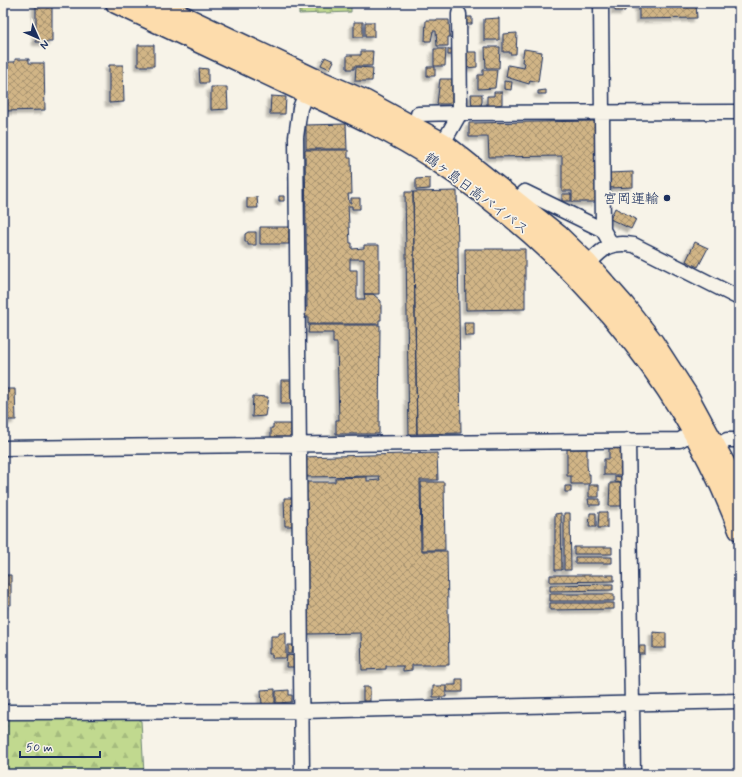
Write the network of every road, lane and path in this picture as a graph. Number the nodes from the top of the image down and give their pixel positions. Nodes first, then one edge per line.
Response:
1 (116, 3) edge
2 (155, 3) edge
3 (601, 3) edge
4 (459, 14) dead end
5 (310, 85) junction
6 (739, 112) edge
7 (460, 113) junction
8 (418, 114) dead end
9 (602, 114) junction
10 (443, 143) junction
11 (517, 201) junction
12 (603, 230) junction
13 (611, 244) junction
14 (582, 270) junction
15 (739, 298) edge
16 (692, 433) junction
17 (628, 440) junction
18 (739, 440) edge
19 (298, 446) junction
20 (717, 446) junction
21 (3, 448) edge
22 (739, 490) edge
23 (739, 530) edge
24 (739, 701) edge
25 (632, 703) junction
26 (301, 710) junction
27 (3, 712) edge
28 (302, 774) edge
29 (634, 774) edge

1 - 5 highway, 鶴ヶ島日高バイパス
2 - 5 highway, 鶴ヶ島日高バイパス
3 - 9 street
4 - 7 street
5 - 10 highway, 鶴ヶ島日高バイパス
5 - 14 highway, 鶴ヶ島日高バイパス
5 - 19 street
6 - 9 street
7 - 8 street
7 - 9 street
7 - 10 street
9 - 12 street
10 - 11 highway, 鶴ヶ島日高バイパス
11 - 12 street
11 - 14 highway, 鶴ヶ島日高バイパス
12 - 13 street
13 - 14 street
13 - 15 street
14 - 16 highway, 鶴ヶ島日高バイパス
14 - 20 highway, 鶴ヶ島日高バイパス
16 - 17 street
16 - 23 highway, 鶴ヶ島日高バイパス
17 - 19 street
17 - 25 street
18 - 20 street
19 - 21 street
19 - 26 street
20 - 22 highway, 鶴ヶ島日高バイパス
24 - 25 street
25 - 26 street
25 - 29 street
26 - 27 street
26 - 28 street

